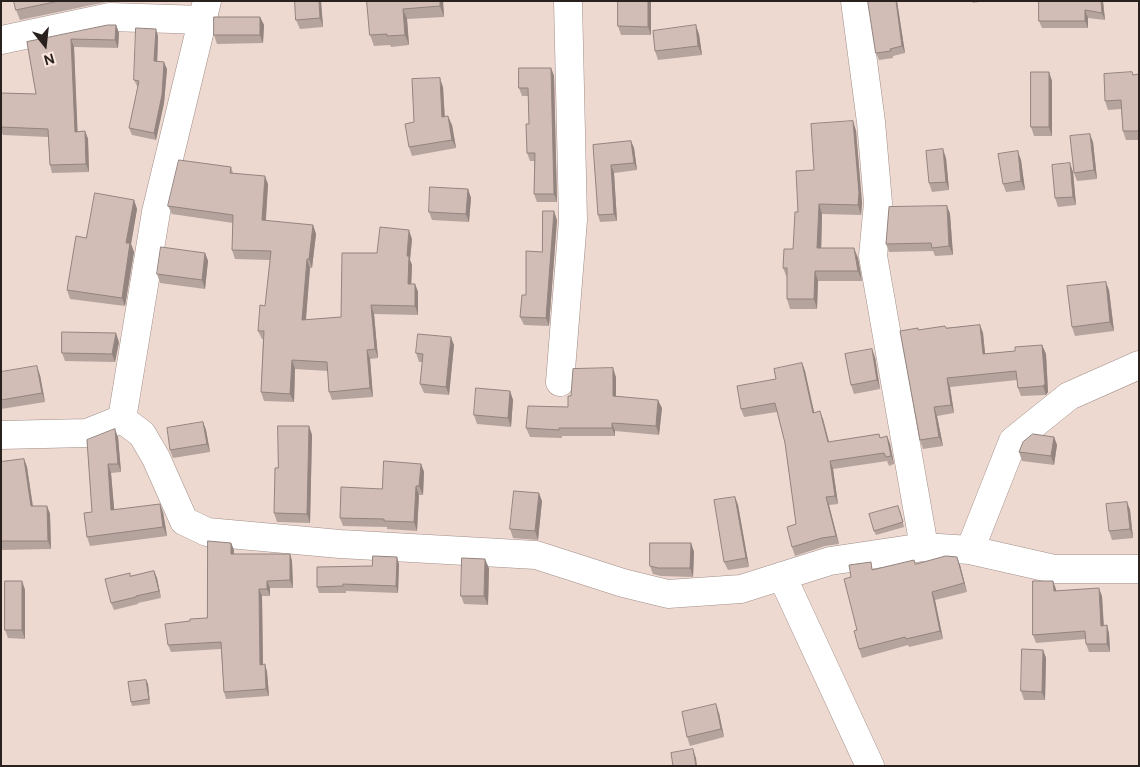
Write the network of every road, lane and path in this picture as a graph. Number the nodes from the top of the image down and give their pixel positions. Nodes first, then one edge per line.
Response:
1 (568, 1) edge
2 (855, 1) edge
3 (205, 10) edge
4 (1, 40) edge
5 (1139, 365) edge
6 (560, 382) dead end
7 (122, 419) junction
8 (1, 435) edge
9 (924, 546) junction
10 (970, 550) junction
11 (1139, 569) edge
12 (782, 576) junction
13 (870, 766) edge

1 - 6 street
2 - 9 street
3 - 4 street
3 - 7 street
5 - 10 street
7 - 8 street
7 - 12 street
9 - 10 street
9 - 12 street
10 - 11 street
12 - 13 street

